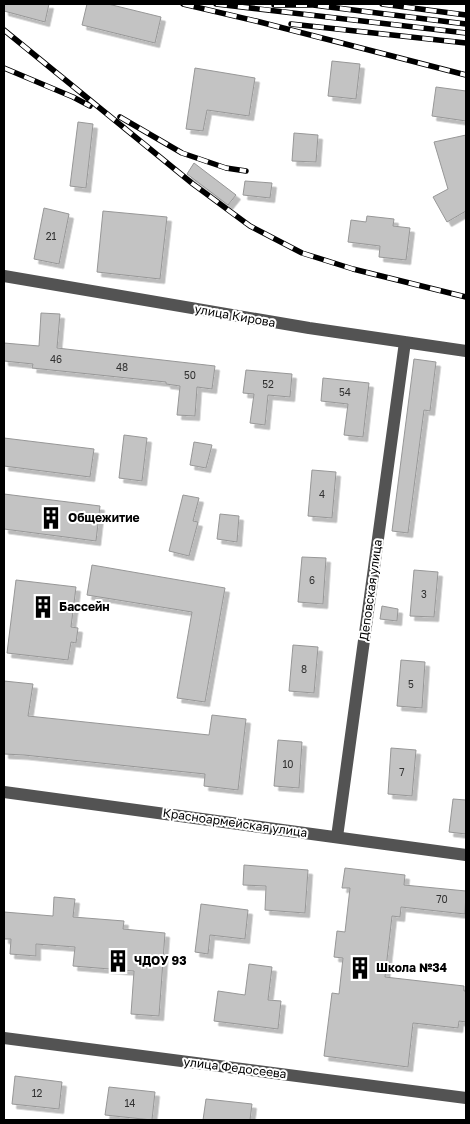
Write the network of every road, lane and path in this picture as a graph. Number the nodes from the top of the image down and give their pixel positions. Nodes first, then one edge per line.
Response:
1 (4, 276) edge
2 (406, 342) junction
3 (466, 351) edge
4 (4, 792) edge
5 (337, 837) junction
6 (466, 855) edge
7 (4, 1038) edge
8 (466, 1098) edge

1 - 2 street, улица Кирова
2 - 3 street, улица Кирова
2 - 5 street, Деповская улица
4 - 5 street, Красноармейская улица
5 - 6 street, Красноармейская улица
7 - 8 street, улица Федосеева

